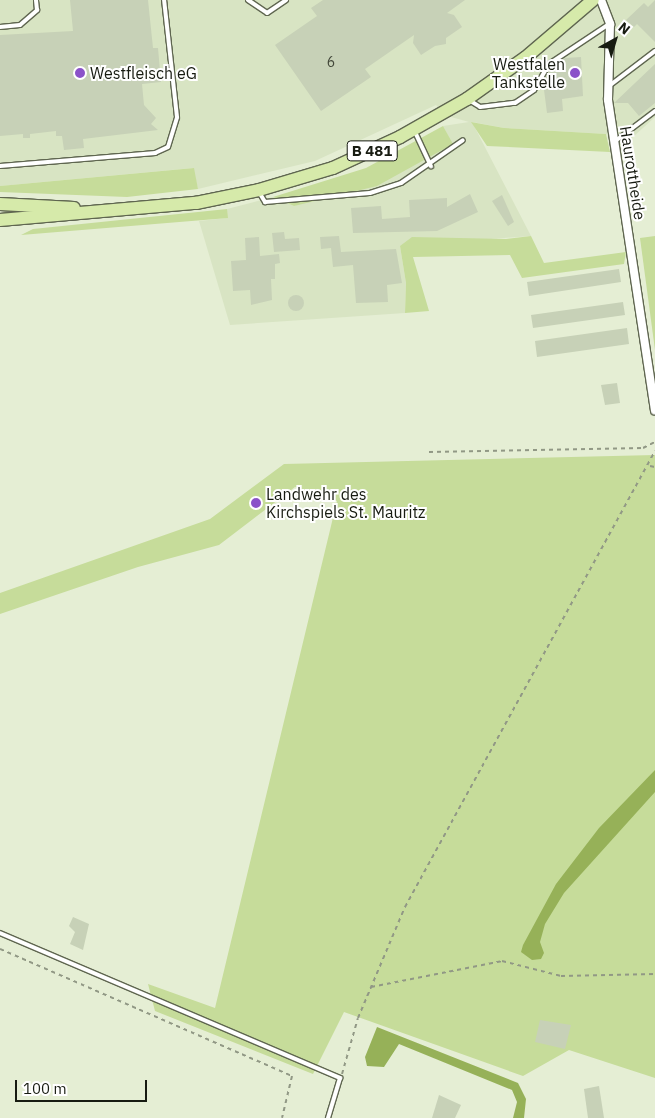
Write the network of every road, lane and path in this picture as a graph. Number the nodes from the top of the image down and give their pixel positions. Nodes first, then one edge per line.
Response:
1 (36, 0) edge
2 (164, 0) edge
3 (248, 0) edge
4 (286, 0) edge
5 (593, 0) edge
6 (601, 0) edge
7 (610, 24) junction
8 (0, 27) edge
9 (655, 51) edge
10 (608, 87) junction
11 (467, 99) junction
12 (655, 111) edge
13 (414, 130) junction
14 (464, 140) dead end
15 (614, 142) junction
16 (0, 166) edge
17 (431, 166) junction
18 (259, 190) junction
19 (0, 204) edge
20 (111, 211) junction
21 (0, 220) edge
22 (655, 410) edge
23 (655, 442) edge
24 (655, 451) edge
25 (429, 452) dead end
26 (650, 466) junction
27 (655, 467) edge
28 (0, 932) edge
29 (0, 948) edge
30 (655, 974) edge
31 (371, 987) junction
32 (340, 1078) junction
33 (282, 1118) edge
34 (328, 1118) edge

1 - 8 lane
2 - 16 lane
3 - 4 lane
5 - 11 main road, B 481
6 - 7 street, Haurottheide
7 - 10 street, Haurottheide
7 - 11 lane
9 - 10 lane
10 - 15 street, Haurottheide
11 - 13 main road, B 481
12 - 15 lane
13 - 17 lane
13 - 18 main road, B 481
14 - 17 lane
15 - 22 street, Haurottheide
17 - 18 lane
18 - 20 main road, B 481
19 - 20 main road, B 481
20 - 21 main road, B 481
23 - 25 path
24 - 26 path
26 - 27 path
26 - 31 path
28 - 32 lane
29 - 33 path
30 - 31 path
31 - 32 path
32 - 34 lane

